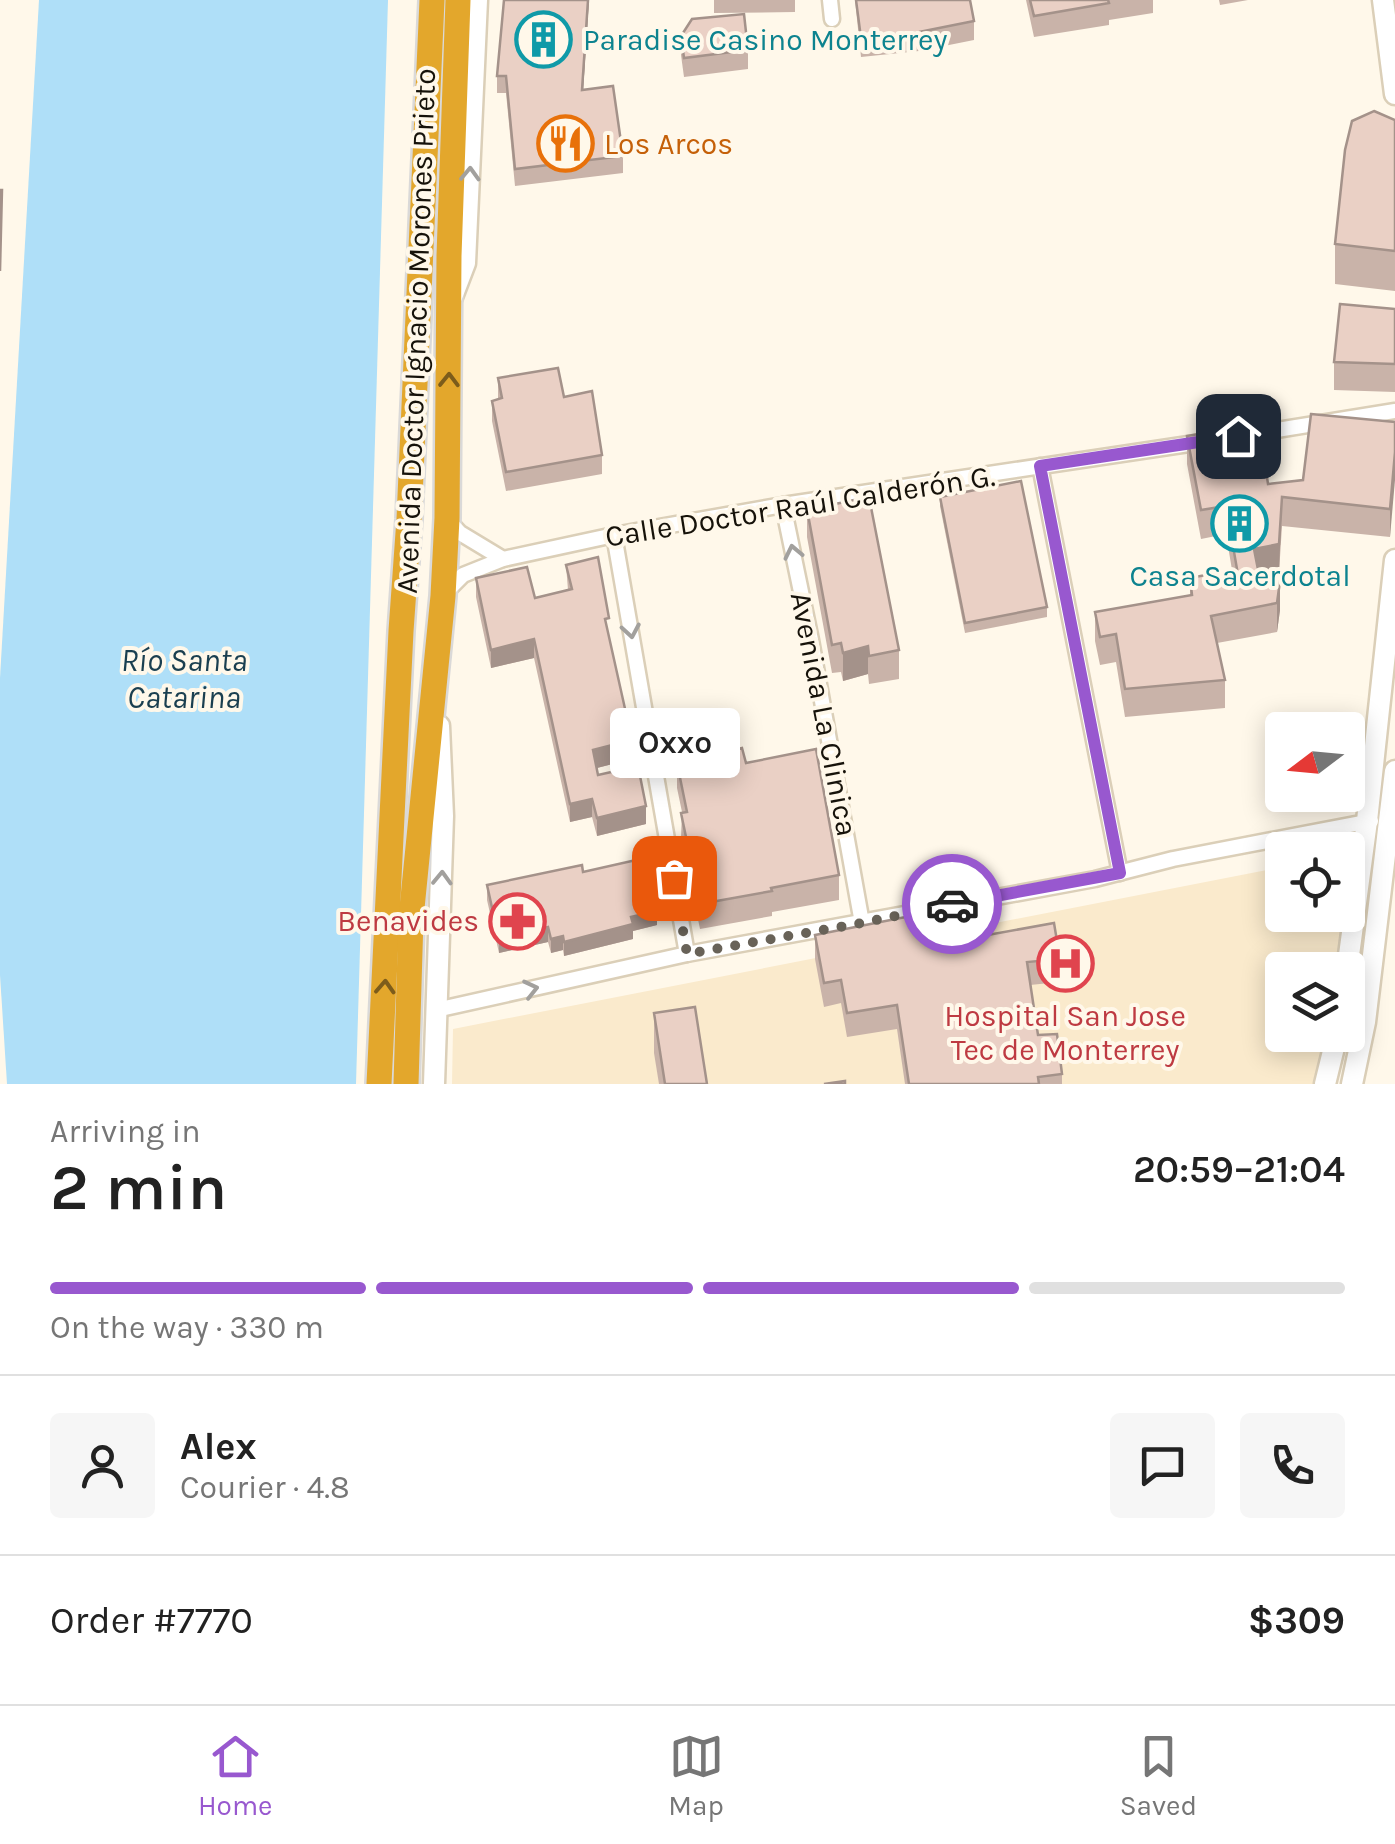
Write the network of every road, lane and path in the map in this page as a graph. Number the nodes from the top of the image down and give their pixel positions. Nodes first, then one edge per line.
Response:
1 (432, 0) edge
2 (458, 0) edge
3 (477, 0) edge
4 (830, 0) edge
5 (1388, 16) edge
6 (832, 19) dead end
7 (1395, 94) edge
8 (449, 303) junction
9 (1395, 411) edge
10 (1040, 466) junction
11 (783, 506) junction
12 (447, 518) junction
13 (614, 535) junction
14 (503, 559) junction
15 (1395, 560) edge
16 (442, 596) junction
17 (401, 631) junction
18 (435, 664) junction
19 (1395, 772) edge
20 (1389, 819) junction
21 (1366, 821) junction
22 (1120, 873) junction
23 (412, 918) junction
24 (862, 923) junction
25 (1350, 952) edge
26 (687, 954) junction
27 (436, 1010) junction
28 (1333, 1052) edge
29 (380, 1084) edge
30 (406, 1084) edge
31 (434, 1084) edge
32 (1325, 1084) edge
33 (1352, 1084) edge

1 - 17 highway, Avenida Doctor Ignacio Morones Prieto
2 - 8 highway, Avenida Doctor Ignacio Morones Prieto
8 -> 3 street
4 - 6 street
5 - 7 street
12 -> 8 highway, Avenida Doctor Ignacio Morones Prieto
9 - 10 street, Calle Doctor Raúl Calderón G.
10 - 11 street, Calle Doctor Raúl Calderón G.
10 - 22 street
11 - 13 street, Calle Doctor Raúl Calderón G.
24 -> 11 street, Avenida La Clinica
12 - 14 street
12 - 16 highway, Avenida Doctor Ignacio Morones Prieto
13 - 14 street, Calle Doctor Raúl Calderón G.
13 -> 26 street
14 - 16 street, Calle Doctor Raúl Calderón G.
15 - 21 street
16 - 18 highway, Avenida Doctor Ignacio Morones Prieto
17 - 23 highway, Avenida Doctor Ignacio Morones Prieto
29 -> 17 highway, Avenida Doctor Ignacio Morones Prieto
18 - 23 highway, Avenida Doctor Ignacio Morones Prieto
27 -> 18 street
19 - 20 street
20 - 21 street
20 - 33 street
21 - 22 street
21 - 25 street
22 - 24 street
23 - 30 highway
24 - 26 street
27 -> 26 street
27 - 31 street
28 - 32 street

